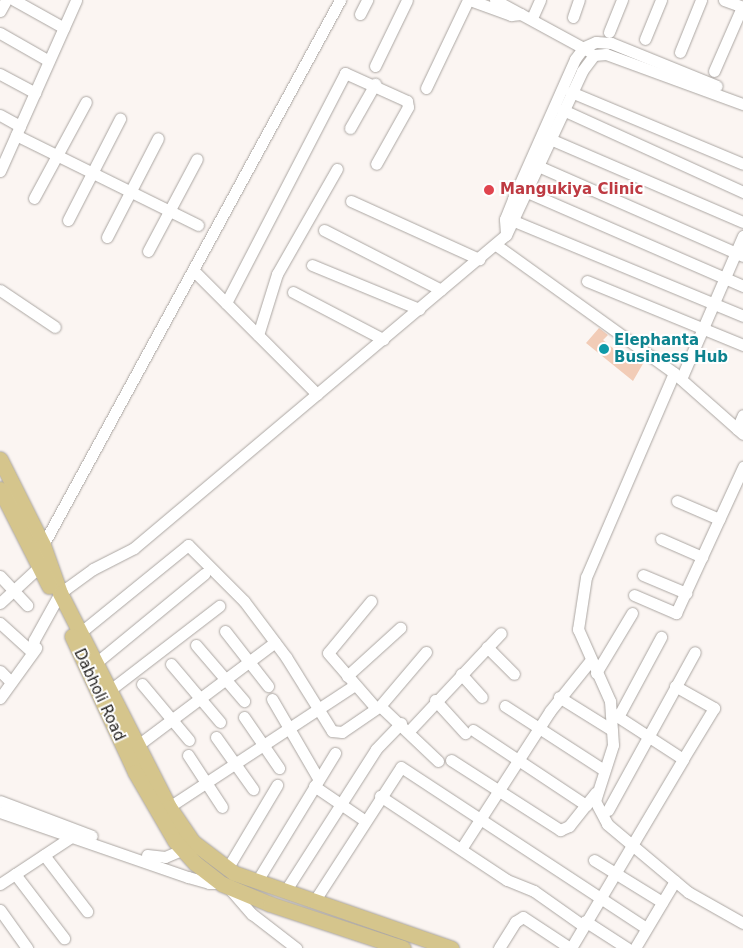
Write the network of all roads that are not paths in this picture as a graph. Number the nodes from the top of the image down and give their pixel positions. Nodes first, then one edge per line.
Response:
1 (6, 0) edge
2 (14, 0) edge
3 (76, 0) edge
4 (326, 0) edge
5 (367, 0) edge
6 (407, 0) edge
7 (469, 0) edge
8 (495, 0) edge
9 (539, 0) edge
10 (579, 0) edge
11 (622, 0) edge
12 (661, 0) edge
13 (701, 0) edge
14 (724, 0) edge
15 (339, 2) edge
16 (742, 7) edge
17 (0, 11) edge
18 (360, 14) dead end
19 (527, 16) junction
20 (573, 17) dead end
21 (64, 28) junction
22 (609, 32) dead end
23 (0, 33) edge
24 (645, 39) dead end
25 (584, 48) junction
26 (680, 52) dead end
27 (594, 55) junction
28 (49, 61) junction
29 (375, 66) dead end
30 (714, 72) dead end
31 (0, 74) edge
32 (375, 84) junction
33 (426, 88) dead end
34 (572, 92) junction
35 (35, 93) junction
36 (743, 97) edge
37 (86, 102) dead end
38 (743, 104) edge
39 (563, 110) junction
40 (0, 115) edge
41 (120, 120) dead end
42 (350, 128) dead end
43 (18, 130) junction
44 (158, 138) dead end
45 (550, 139) junction
46 (57, 156) junction
47 (197, 159) dead end
48 (376, 164) dead end
49 (743, 164) edge
50 (1, 165) edge
51 (538, 166) junction
52 (337, 169) dead end
53 (93, 173) junction
54 (130, 192) junction
55 (526, 192) junction
56 (743, 192) edge
57 (34, 198) dead end
58 (351, 201) dead end
59 (170, 211) junction
60 (68, 220) dead end
61 (514, 221) junction
62 (743, 222) edge
63 (198, 225) dead end
64 (324, 230) dead end
65 (506, 235) junction
66 (743, 236) edge
67 (107, 237) dead end
68 (496, 245) junction
69 (148, 251) dead end
70 (739, 254) edge
71 (479, 259) junction
72 (312, 265) dead end
73 (194, 271) junction
74 (725, 278) junction
75 (587, 281) dead end
76 (743, 286) edge
77 (0, 290) edge
78 (441, 290) junction
79 (293, 292) dead end
80 (226, 303) junction
81 (714, 304) junction
82 (419, 309) junction
83 (743, 316) edge
84 (55, 327) dead end
85 (704, 327) junction
86 (258, 335) junction
87 (383, 339) junction
88 (743, 345) edge
89 (678, 376) junction
90 (317, 394) junction
91 (743, 415) edge
92 (740, 431) edge
93 (0, 459) edge
94 (743, 468) edge
95 (0, 489) edge
96 (678, 501) dead end
97 (719, 519) junction
98 (661, 539) dead end
99 (43, 545) junction
100 (702, 558) junction
101 (39, 567) junction
102 (204, 574) dead end
103 (643, 575) dead end
104 (0, 576) edge
105 (13, 590) junction
106 (686, 593) junction
107 (634, 595) dead end
108 (60, 600) junction
109 (371, 601) dead end
110 (0, 603) edge
111 (27, 605) dead end
112 (219, 606) dead end
113 (632, 614) dead end
114 (0, 622) edge
115 (400, 628) dead end
116 (225, 631) dead end
117 (81, 632) junction
118 (501, 633) dead end
119 (661, 637) dead end
120 (275, 642) junction
121 (196, 645) dead end
122 (486, 648) junction
123 (32, 652) junction
124 (426, 652) dead end
125 (696, 652) dead end
126 (590, 661) junction
127 (97, 662) junction
128 (248, 662) junction
129 (171, 664) dead end
130 (0, 671) edge
131 (596, 673) junction
132 (461, 674) junction
133 (514, 674) dead end
134 (347, 676) junction
135 (224, 680) junction
136 (10, 681) junction
137 (142, 684) dead end
138 (355, 685) junction
139 (268, 686) dead end
140 (675, 686) junction
141 (110, 690) junction
142 (482, 697) dead end
143 (559, 697) junction
144 (0, 698) edge
145 (197, 699) junction
146 (272, 699) dead end
147 (435, 700) junction
148 (244, 701) dead end
149 (505, 706) dead end
150 (378, 707) junction
151 (318, 709) junction
152 (614, 714) junction
153 (244, 717) dead end
154 (172, 719) junction
155 (220, 722) dead end
156 (405, 727) junction
157 (540, 727) junction
158 (290, 728) junction
159 (612, 730) junction
160 (647, 736) junction
161 (216, 737) dead end
162 (189, 740) dead end
163 (264, 744) junction
164 (138, 745) junction
165 (335, 753) dead end
166 (188, 755) dead end
167 (683, 759) junction
168 (451, 760) dead end
169 (518, 760) junction
170 (438, 761) dead end
171 (235, 763) junction
172 (279, 768) dead end
173 (604, 770) junction
174 (206, 782) junction
175 (316, 782) junction
176 (277, 785) dead end
177 (253, 789) dead end
178 (597, 791) junction
179 (498, 792) junction
180 (380, 796) junction
181 (0, 801) edge
182 (341, 804) junction
183 (586, 805) junction
184 (169, 807) junction
185 (222, 807) dead end
186 (608, 810) dead end
187 (0, 812) edge
188 (364, 820) junction
189 (480, 820) junction
190 (71, 837) junction
191 (634, 846) junction
192 (188, 847) junction
193 (462, 849) junction
194 (44, 855) junction
195 (594, 860) dead end
196 (616, 873) junction
197 (15, 874) junction
198 (228, 878) junction
199 (258, 881) junction
200 (674, 881) junction
201 (0, 884) edge
202 (286, 890) junction
203 (600, 898) junction
204 (315, 900) junction
205 (662, 902) junction
206 (0, 910) edge
207 (87, 911) dead end
208 (583, 923) junction
209 (743, 923) edge
210 (646, 928) junction
211 (64, 938) dead end
212 (27, 948) edge
213 (296, 948) edge
214 (402, 948) edge
215 (451, 948) edge
216 (499, 948) edge
217 (571, 948) edge
218 (627, 948) edge
219 (634, 948) edge

1 - 17 street
2 - 21 street
3 - 21 street
4 - 15 street
5 - 18 street
6 - 29 street
7 - 19 street
7 - 33 street
8 - 19 street
9 - 19 street
10 - 20 street
11 - 22 street
12 - 24 street
13 - 26 street
14 - 16 street
15 - 73 street
16 - 30 street
19 - 25 street
21 - 28 street
23 - 28 street
25 - 27 street
25 - 36 street
25 - 65 street
27 - 34 street
27 - 38 street
28 - 35 street
31 - 35 street
32 - 42 street
32 - 48 street
32 - 80 street
34 - 39 street
34 - 49 street
35 - 43 street
37 - 46 street
39 - 45 street
39 - 56 street
40 - 43 street
41 - 53 street
43 - 46 street
43 - 50 street
44 - 54 street
45 - 51 street
45 - 62 street
46 - 53 street
46 - 57 street
47 - 59 street
51 - 55 street
51 - 70 street
52 - 86 street
53 - 54 street
53 - 60 street
54 - 59 street
54 - 67 street
55 - 61 street
55 - 74 street
58 - 71 street
59 - 63 street
59 - 69 street
61 - 65 street
61 - 81 street
64 - 78 street
65 - 68 street
66 - 70 street
68 - 71 street
68 - 89 street
70 - 74 street
71 - 78 street
72 - 82 street
73 - 80 street
73 - 99 street
74 - 76 street
74 - 81 street
75 - 85 street
77 - 84 street
78 - 82 street
79 - 87 street
80 - 86 street
81 - 83 street
81 - 85 street
82 - 87 street
85 - 88 street
85 - 89 street
86 - 90 street
87 - 90 street
89 - 92 street
89 - 126 street
90 - 108 street
91 - 92 street
93 - 99 main road, Dabholi Road
94 - 97 street
95 - 101 main road, Dabholi Road
96 - 97 street
97 - 100 street
98 - 100 street
99 - 108 main road, Dabholi Road
100 - 106 street
101 - 105 street
101 - 108 main road, Dabholi Road
102 - 127 street
103 - 106 street
104 - 105 street
105 - 110 street
105 - 111 street
106 - 107 street
108 - 117 main road, Dabholi Road
108 - 123 street
108 - 192 main road, Dabholi Road
109 - 134 street
112 - 141 street
113 - 131 street
114 - 123 street
115 - 134 street
116 - 128 street
117 - 120 street
117 - 127 main road, Dabholi Road
118 - 122 street
119 - 152 street
120 - 128 street
120 - 151 street
121 - 135 street
122 - 132 street
122 - 133 street
123 - 136 street
124 - 150 street
125 - 140 street
126 - 131 street
126 - 143 street
127 - 141 main road, Dabholi Road
128 - 135 street
128 - 139 street
129 - 145 street
130 - 136 street
131 - 152 street
132 - 142 street
132 - 147 street
134 - 138 street
135 - 145 street
135 - 148 street
136 - 144 street
137 - 154 street
138 - 150 street
138 - 151 street
140 - 160 street
140 - 167 street
141 - 164 main road, Dabholi Road
143 - 157 street
143 - 159 street
145 - 154 street
145 - 155 street
146 - 158 street
147 - 156 street
147 - 169 street
149 - 157 street
150 - 151 street
150 - 156 street
151 - 158 street
152 - 159 street
152 - 160 street
153 - 163 street
154 - 162 street
154 - 164 street
156 - 170 street
156 - 182 street
157 - 169 street
157 - 173 street
158 - 163 street
158 - 175 street
159 - 173 street
160 - 167 street
160 - 186 street
161 - 171 street
163 - 171 street
163 - 172 street
164 - 184 main road, Dabholi Road
165 - 175 street
166 - 174 street
167 - 191 street
168 - 179 street
169 - 179 street
169 - 183 street
171 - 174 street
171 - 177 street
173 - 178 street
174 - 184 street
174 - 185 street
175 - 182 street
175 - 199 street
176 - 198 street
178 - 183 street
178 - 191 street
179 - 183 street
179 - 189 street
180 - 188 street
180 - 189 street
180 - 193 street
181 - 192 street
182 - 188 street
182 - 202 street
184 - 192 main road, Dabholi Road
187 - 190 street
188 - 204 street
189 - 193 street
189 - 203 street
190 - 194 street
190 - 198 street
191 - 196 street
191 - 200 street
192 - 198 main road, Dabholi Road
192 - 198 main road, Dabholi Road
193 - 208 street
194 - 197 street
194 - 207 street
195 - 196 street
196 - 203 street
196 - 205 street
197 - 201 street
197 - 211 street
198 - 199 main road
198 - 213 street, Dabholi Road
198 - 214 main road
199 - 202 main road
200 - 205 street
200 - 209 street
202 - 204 main road
203 - 208 street
203 - 210 street
204 - 215 main road
205 - 210 street
206 - 212 street
208 - 217 street
208 - 218 street
210 - 219 street
216 - 217 street

